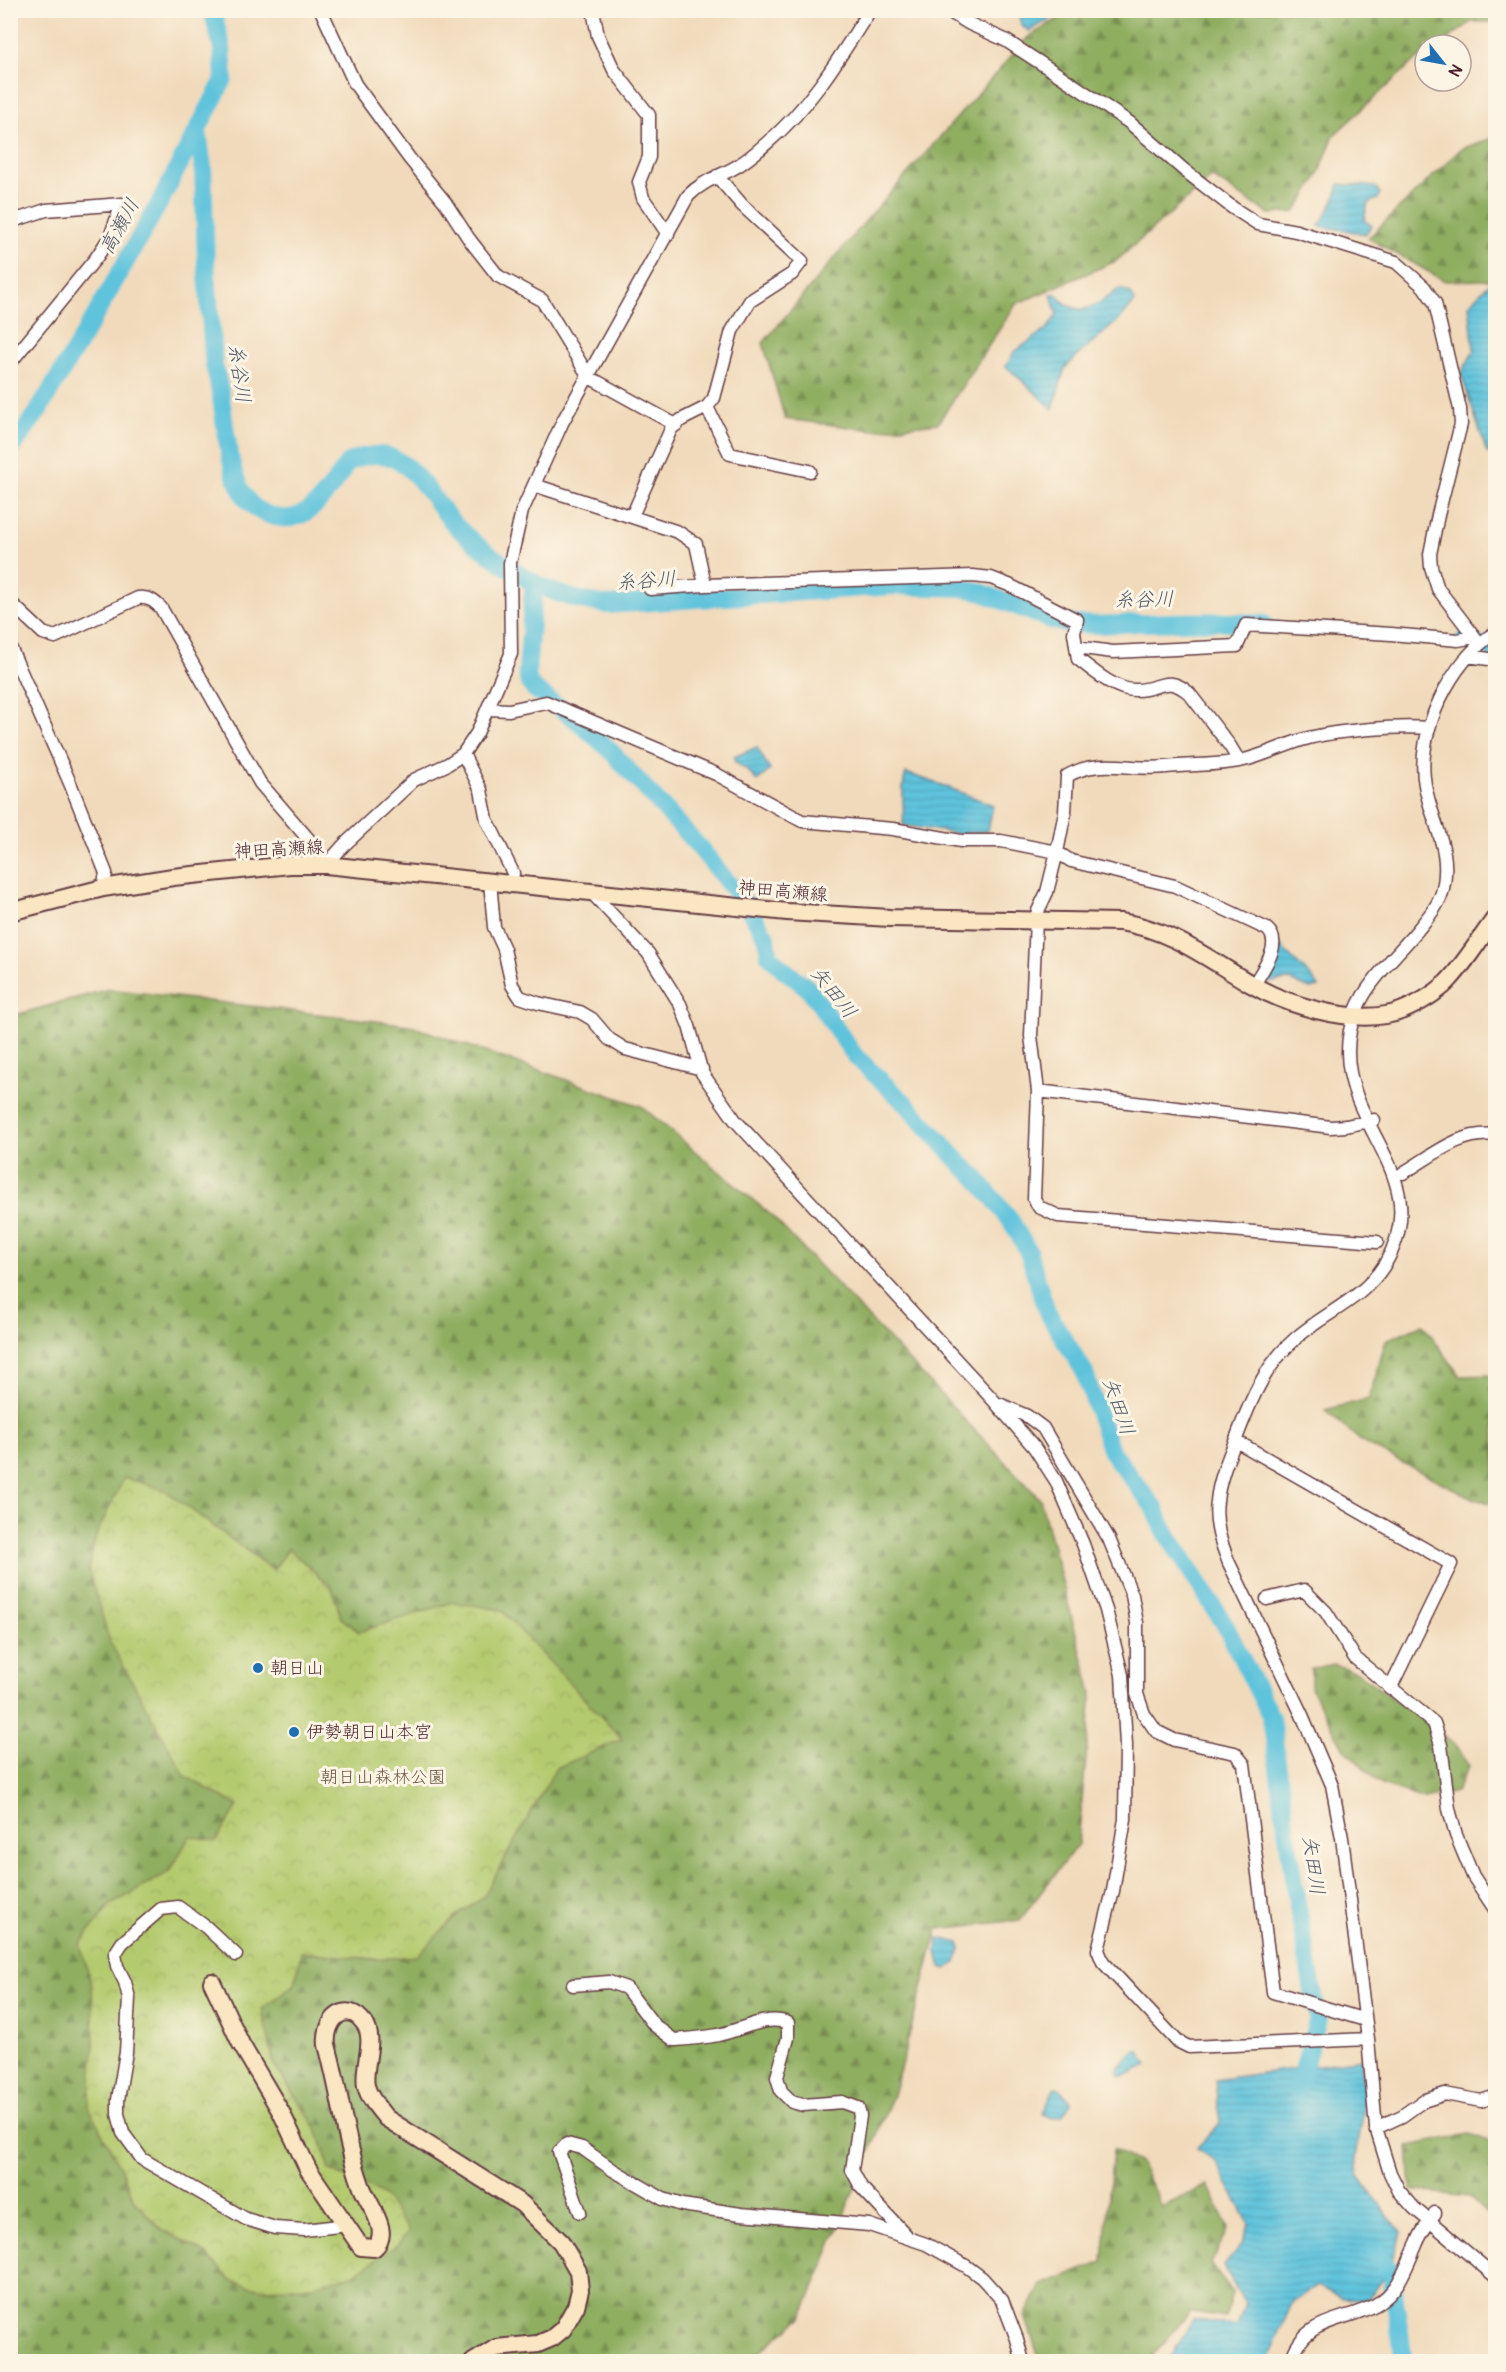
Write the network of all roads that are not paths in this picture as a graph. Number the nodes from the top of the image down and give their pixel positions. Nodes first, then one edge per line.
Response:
1 (321, 10) edge
2 (593, 10) edge
3 (870, 10) edge
4 (947, 10) edge
5 (717, 176) junction
6 (10, 222) edge
7 (668, 234) junction
8 (10, 363) edge
9 (589, 377) junction
10 (707, 407) junction
11 (676, 425) junction
12 (810, 471) dead end
13 (534, 485) junction
14 (632, 516) junction
15 (705, 585) junction
16 (650, 589) dead end
17 (10, 602) edge
18 (1496, 632) edge
19 (1477, 640) junction
20 (10, 647) edge
21 (1076, 647) junction
22 (1468, 656) junction
23 (1496, 660) edge
24 (489, 709) junction
25 (1428, 728) junction
26 (463, 754) junction
27 (1239, 761) junction
28 (1057, 852) junction
29 (326, 865) junction
30 (490, 881) junction
31 (512, 883) junction
32 (103, 888) junction
33 (590, 891) junction
34 (10, 912) edge
35 (1496, 917) edge
36 (1036, 919) junction
37 (1253, 986) junction
38 (1355, 1018) junction
39 (702, 1069) junction
40 (1038, 1090) junction
41 (1371, 1120) junction
42 (1496, 1135) edge
43 (1403, 1173) dead end
44 (1377, 1242) dead end
45 (995, 1402) junction
46 (1243, 1445) dead end
47 (1267, 1599) dead end
48 (1390, 1689) junction
49 (1496, 1911) edge
50 (236, 1955) dead end
51 (212, 1982) dead end
52 (573, 1985) dead end
53 (1365, 2020) junction
54 (1368, 2039) junction
55 (1496, 2096) edge
56 (1376, 2128) junction
57 (580, 2212) dead end
58 (1432, 2218) junction
59 (344, 2223) junction
60 (909, 2238) junction
61 (1496, 2277) edge
62 (473, 2361) edge
63 (1023, 2361) edge
64 (1291, 2361) edge

1 - 9 street
2 - 7 street
3 - 5 street
4 - 19 street
5 - 7 street
5 - 10 street
6 - 8 street
7 - 9 street
9 - 11 street
9 - 13 street
10 - 11 street
10 - 12 street
11 - 14 street
13 - 14 street
13 - 24 street
14 - 15 street
15 - 16 street
15 - 21 street
17 - 29 street
18 - 19 street
19 - 21 street
19 - 22 street
20 - 32 street
21 - 27 street
22 - 23 street
22 - 25 street
24 - 26 street
24 - 28 street
25 - 27 street
25 - 38 street
26 - 29 street
26 - 31 street
27 - 28 street
28 - 36 street
28 - 37 street
29 - 30 main road, 神田高瀬線
29 - 32 main road, 神田高瀬線
30 - 31 main road, 神田高瀬線
30 - 39 street
31 - 33 main road, 神田高瀬線
32 - 34 main road, 神田高瀬線
33 - 36 main road, 神田高瀬線
33 - 39 street
35 - 38 main road, 神田高瀬線
36 - 37 main road, 神田高瀬線
36 - 40 street
37 - 38 main road, 神田高瀬線
38 - 41 street
39 - 45 street
40 - 41 street
40 - 44 street
41 - 53 street
42 - 43 street
45 - 53 street
45 - 54 street
46 - 48 street
47 - 48 street
48 - 49 street
50 - 59 street
51 - 59 main road
52 - 60 street
53 - 54 street
54 - 56 street
55 - 56 street
56 - 58 street
57 - 60 street
58 - 61 street
58 - 64 street
59 - 62 main road
60 - 63 street

